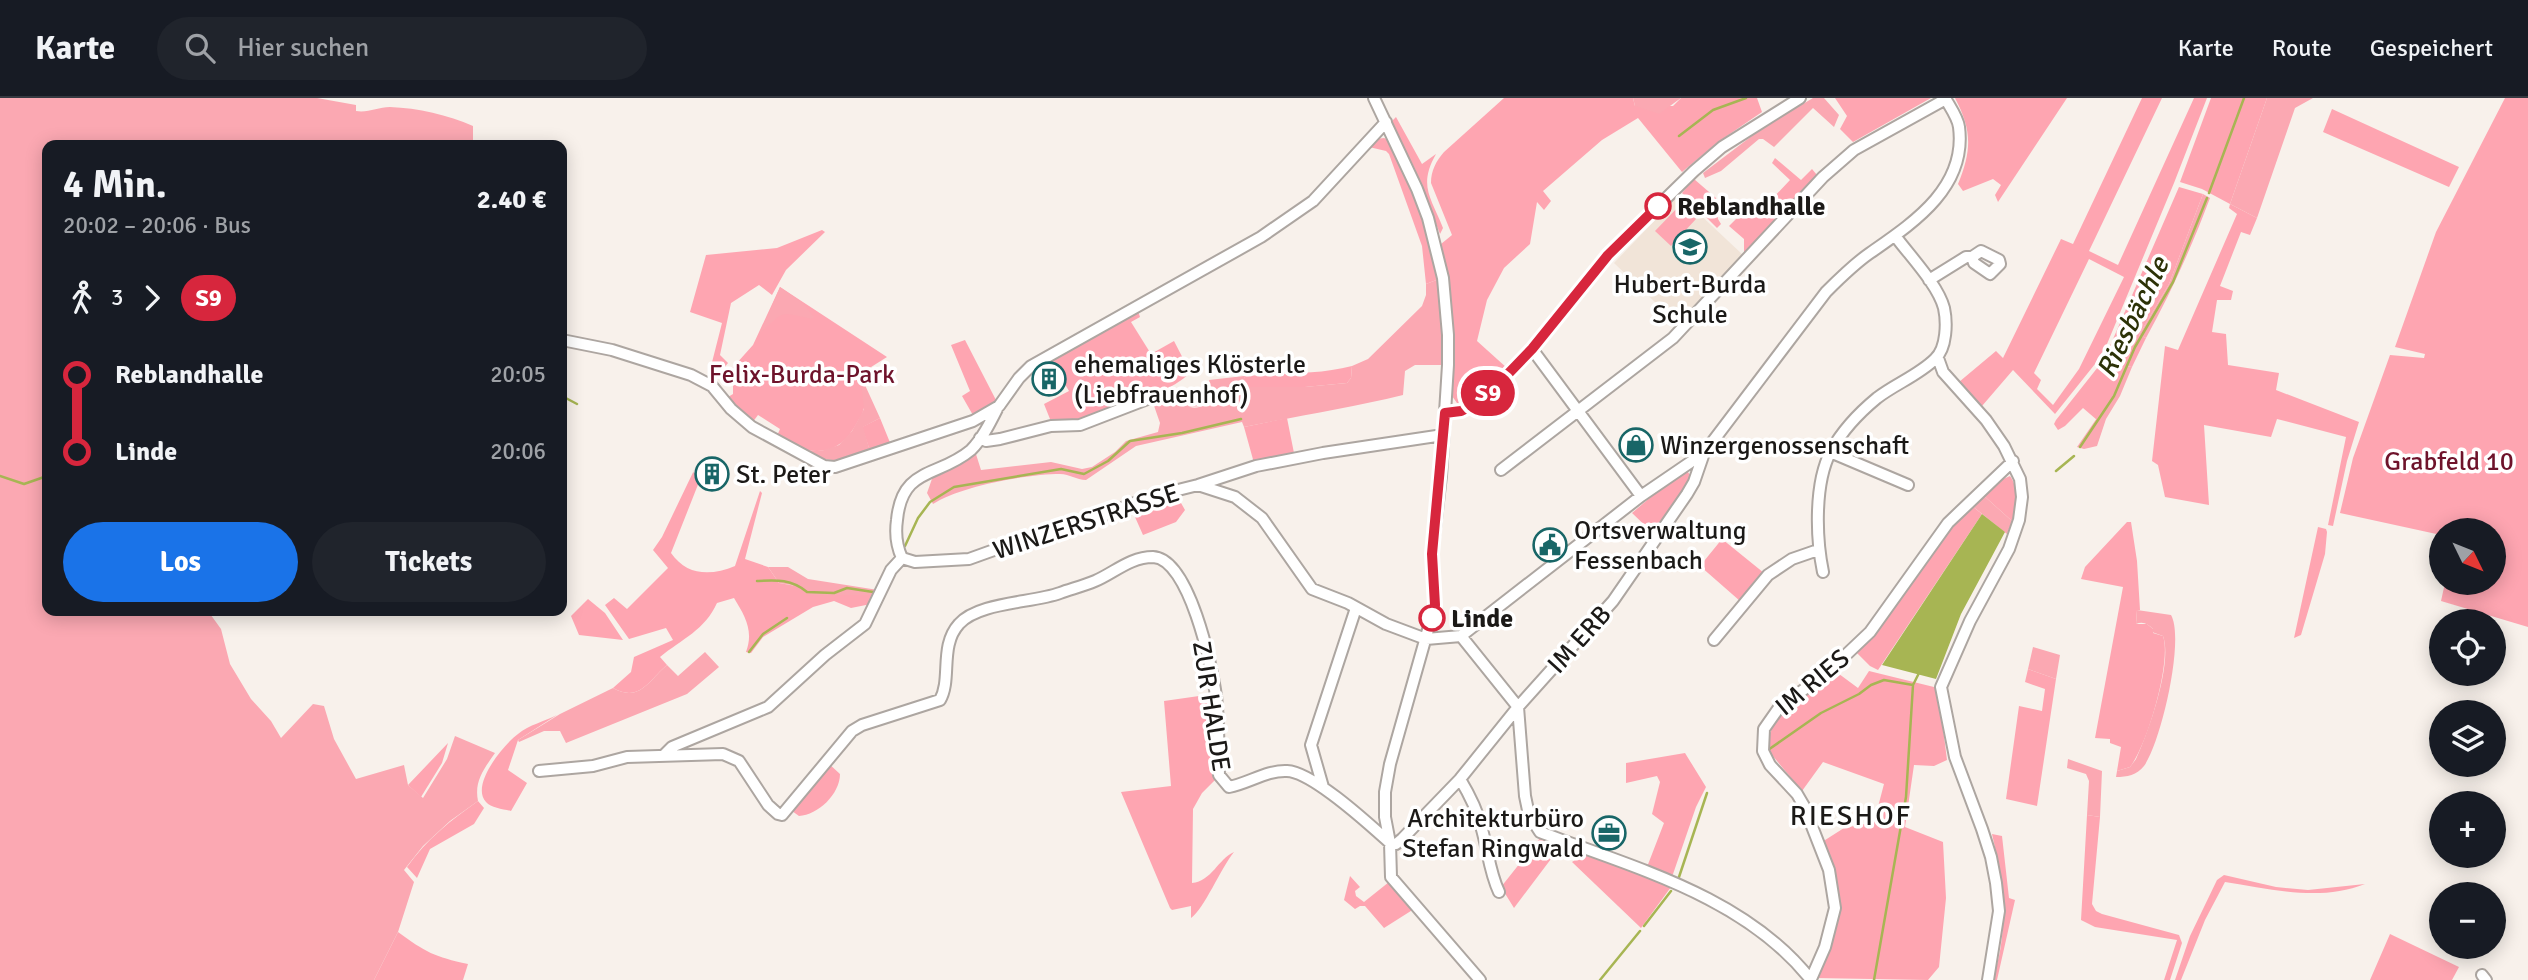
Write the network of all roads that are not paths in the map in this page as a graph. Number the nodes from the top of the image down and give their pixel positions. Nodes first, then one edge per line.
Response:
1 (1374, 98) edge
2 (1800, 98) edge
3 (1946, 99) edge
4 (1385, 122) junction
5 (1896, 237) junction
6 (1972, 257) dead end
7 (1929, 280) junction
8 (567, 341) edge
9 (1532, 349) junction
10 (1937, 358) junction
11 (1150, 398) dead end
12 (999, 406) junction
13 (1578, 412) junction
14 (1445, 413) junction
15 (974, 421) junction
16 (1443, 435) junction
17 (981, 438) junction
18 (1830, 452) junction
19 (1704, 453) junction
20 (2013, 461) junction
21 (1501, 470) dead end
22 (1198, 485) junction
23 (1908, 485) dead end
24 (1641, 496) junction
25 (1818, 550) junction
26 (902, 558) junction
27 (1823, 572) dead end
28 (1356, 608) junction
29 (1461, 636) junction
30 (1426, 639) junction
31 (1714, 640) dead end
32 (1518, 707) junction
33 (664, 755) junction
34 (539, 771) dead end
35 (1460, 779) junction
36 (1323, 787) junction
37 (1390, 843) junction
38 (1499, 892) dead end
39 (1480, 980) edge
40 (1811, 980) edge
41 (1988, 980) edge

1 - 4 street
2 - 9 street
3 - 5 street
3 - 13 street
4 - 12 street
4 - 14 street
5 - 7 street
5 - 19 street
6 - 7 street
7 - 10 street
8 - 15 street
9 - 13 street
9 - 14 street
10 - 18 street
10 - 20 street
11 - 17 street
12 - 15 street
12 - 17 street
13 - 21 street
13 - 24 street
14 - 16 street
15 - 17 street
16 - 22 street
16 - 30 street
17 - 26 street
18 - 23 street
18 - 25 street
19 - 24 street
19 - 32 street, IM ERB
20 - 40 street, IM RIES
20 - 41 street
22 - 26 street, WINZERSTRASSE
22 - 28 street, WINZERSTRASSE
24 - 29 street
25 - 27 street
25 - 31 street
26 - 33 street
28 - 30 street, WINZERSTRASSE
28 - 36 street
29 - 30 street, WINZERSTRASSE
29 - 32 street
30 - 37 street
32 - 35 street, IM ERB
32 - 40 street
33 - 34 street
33 - 36 street, ZUR HALDE
35 - 37 street, IM ERB
35 - 38 street
36 - 37 street, ZUR HALDE
37 - 39 street

